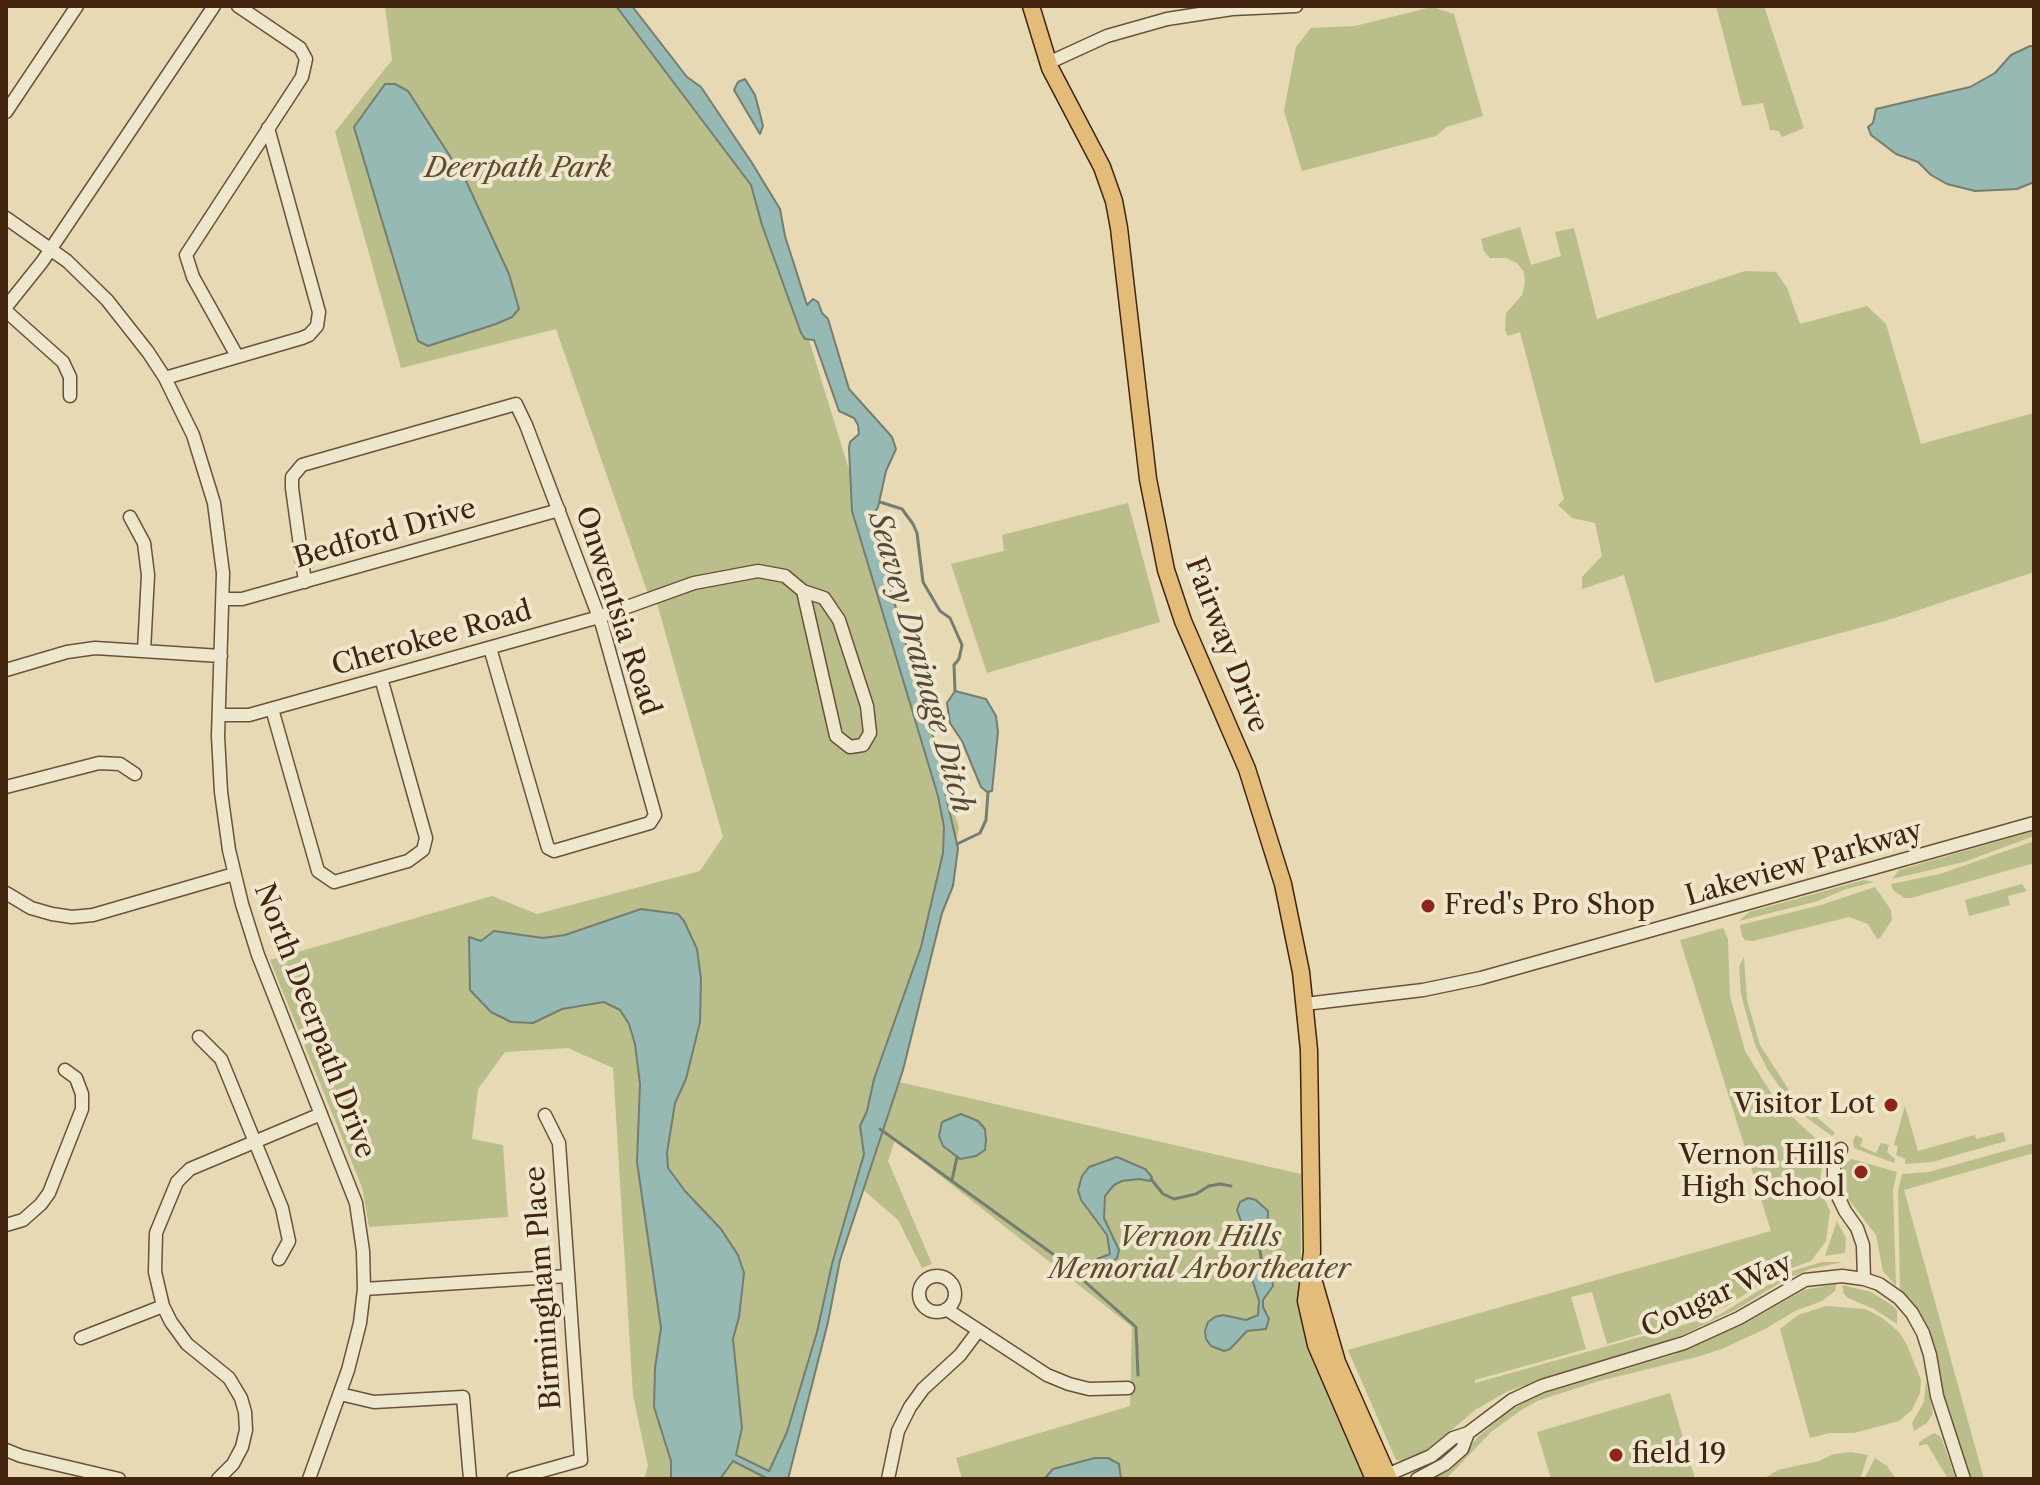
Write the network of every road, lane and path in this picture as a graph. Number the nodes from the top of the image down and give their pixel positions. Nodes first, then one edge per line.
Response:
1 (77, 6) edge
2 (214, 6) edge
3 (238, 6) edge
4 (1031, 6) edge
5 (1296, 6) edge
6 (1048, 63) junction
7 (6, 112) edge
8 (268, 128) junction
9 (6, 218) edge
10 (51, 248) junction
11 (6, 309) edge
12 (237, 356) junction
13 (165, 378) junction
14 (70, 396) dead end
15 (559, 510) junction
16 (130, 517) dead end
17 (305, 582) junction
18 (803, 591) junction
19 (223, 599) junction
20 (599, 617) junction
21 (490, 648) junction
22 (144, 651) junction
23 (221, 656) junction
24 (6, 670) edge
25 (381, 678) junction
26 (272, 709) junction
27 (219, 715) junction
28 (135, 774) dead end
29 (6, 787) edge
30 (2034, 823) edge
31 (234, 874) junction
32 (6, 893) edge
33 (1305, 1004) junction
34 (199, 1037) dead end
35 (65, 1070) dead end
36 (321, 1114) junction
37 (545, 1115) dead end
38 (255, 1142) junction
39 (1841, 1149) dead end
40 (6, 1225) edge
41 (279, 1259) dead end
42 (568, 1276) junction
43 (1864, 1279) junction
44 (364, 1289) junction
45 (163, 1306) junction
46 (946, 1309) dead end
47 (978, 1331) junction
48 (81, 1338) dead end
49 (1128, 1388) dead end
50 (340, 1394) junction
51 (1468, 1433) junction
52 (6, 1450) edge
53 (1383, 1478) edge
54 (119, 1479) edge
55 (218, 1479) edge
56 (309, 1479) edge
57 (470, 1479) edge
58 (513, 1479) edge
59 (888, 1479) edge
60 (1417, 1479) edge
61 (1964, 1479) edge

1 - 7 street
2 - 10 street
3 - 8 street
4 - 6 main road, Fairway Drive
5 - 6 street
6 - 33 main road, Fairway Drive
8 - 12 street
8 - 12 street
9 - 10 street, North Deerpath Drive
10 - 11 street
10 - 13 street, North Deerpath Drive
11 - 14 street
12 - 13 street
13 - 19 street, North Deerpath Drive
15 - 17 street, Bedford Drive
15 - 17 street, Onwentsia Road
15 - 20 street, Onwentsia Road
16 - 22 street
17 - 19 street, Bedford Drive
18 - 18 street, Cherokee Road
18 - 20 street, Cherokee Road
19 - 23 street, North Deerpath Drive
20 - 21 street, Cherokee Road
20 - 21 street, Onwentsia Road
21 - 25 street, Cherokee Road
22 - 23 street
22 - 24 street
23 - 27 street, North Deerpath Drive
25 - 26 street, Cherokee Road
25 - 26 street
26 - 27 street, Cherokee Road
27 - 31 street, North Deerpath Drive
28 - 29 street
30 - 33 street, Lakeview Parkway
31 - 32 street
31 - 36 street, North Deerpath Drive
33 - 53 main road, Fairway Drive
34 - 38 street
35 - 40 street
36 - 38 street
36 - 44 street, North Deerpath Drive
37 - 42 street, Birmingham Place
38 - 41 street
38 - 45 street
39 - 43 street
42 - 44 street
42 - 58 street, Birmingham Place
43 - 51 street, Cougar Way
43 - 61 street, Cougar Way
44 - 50 street, North Deerpath Drive
45 - 48 street
45 - 55 street
46 - 47 street
47 - 49 street
47 - 59 street
50 - 56 street, North Deerpath Drive
50 - 57 street
51 - 53 street, Cougar Way
51 - 60 street, Cougar Way
52 - 54 street

